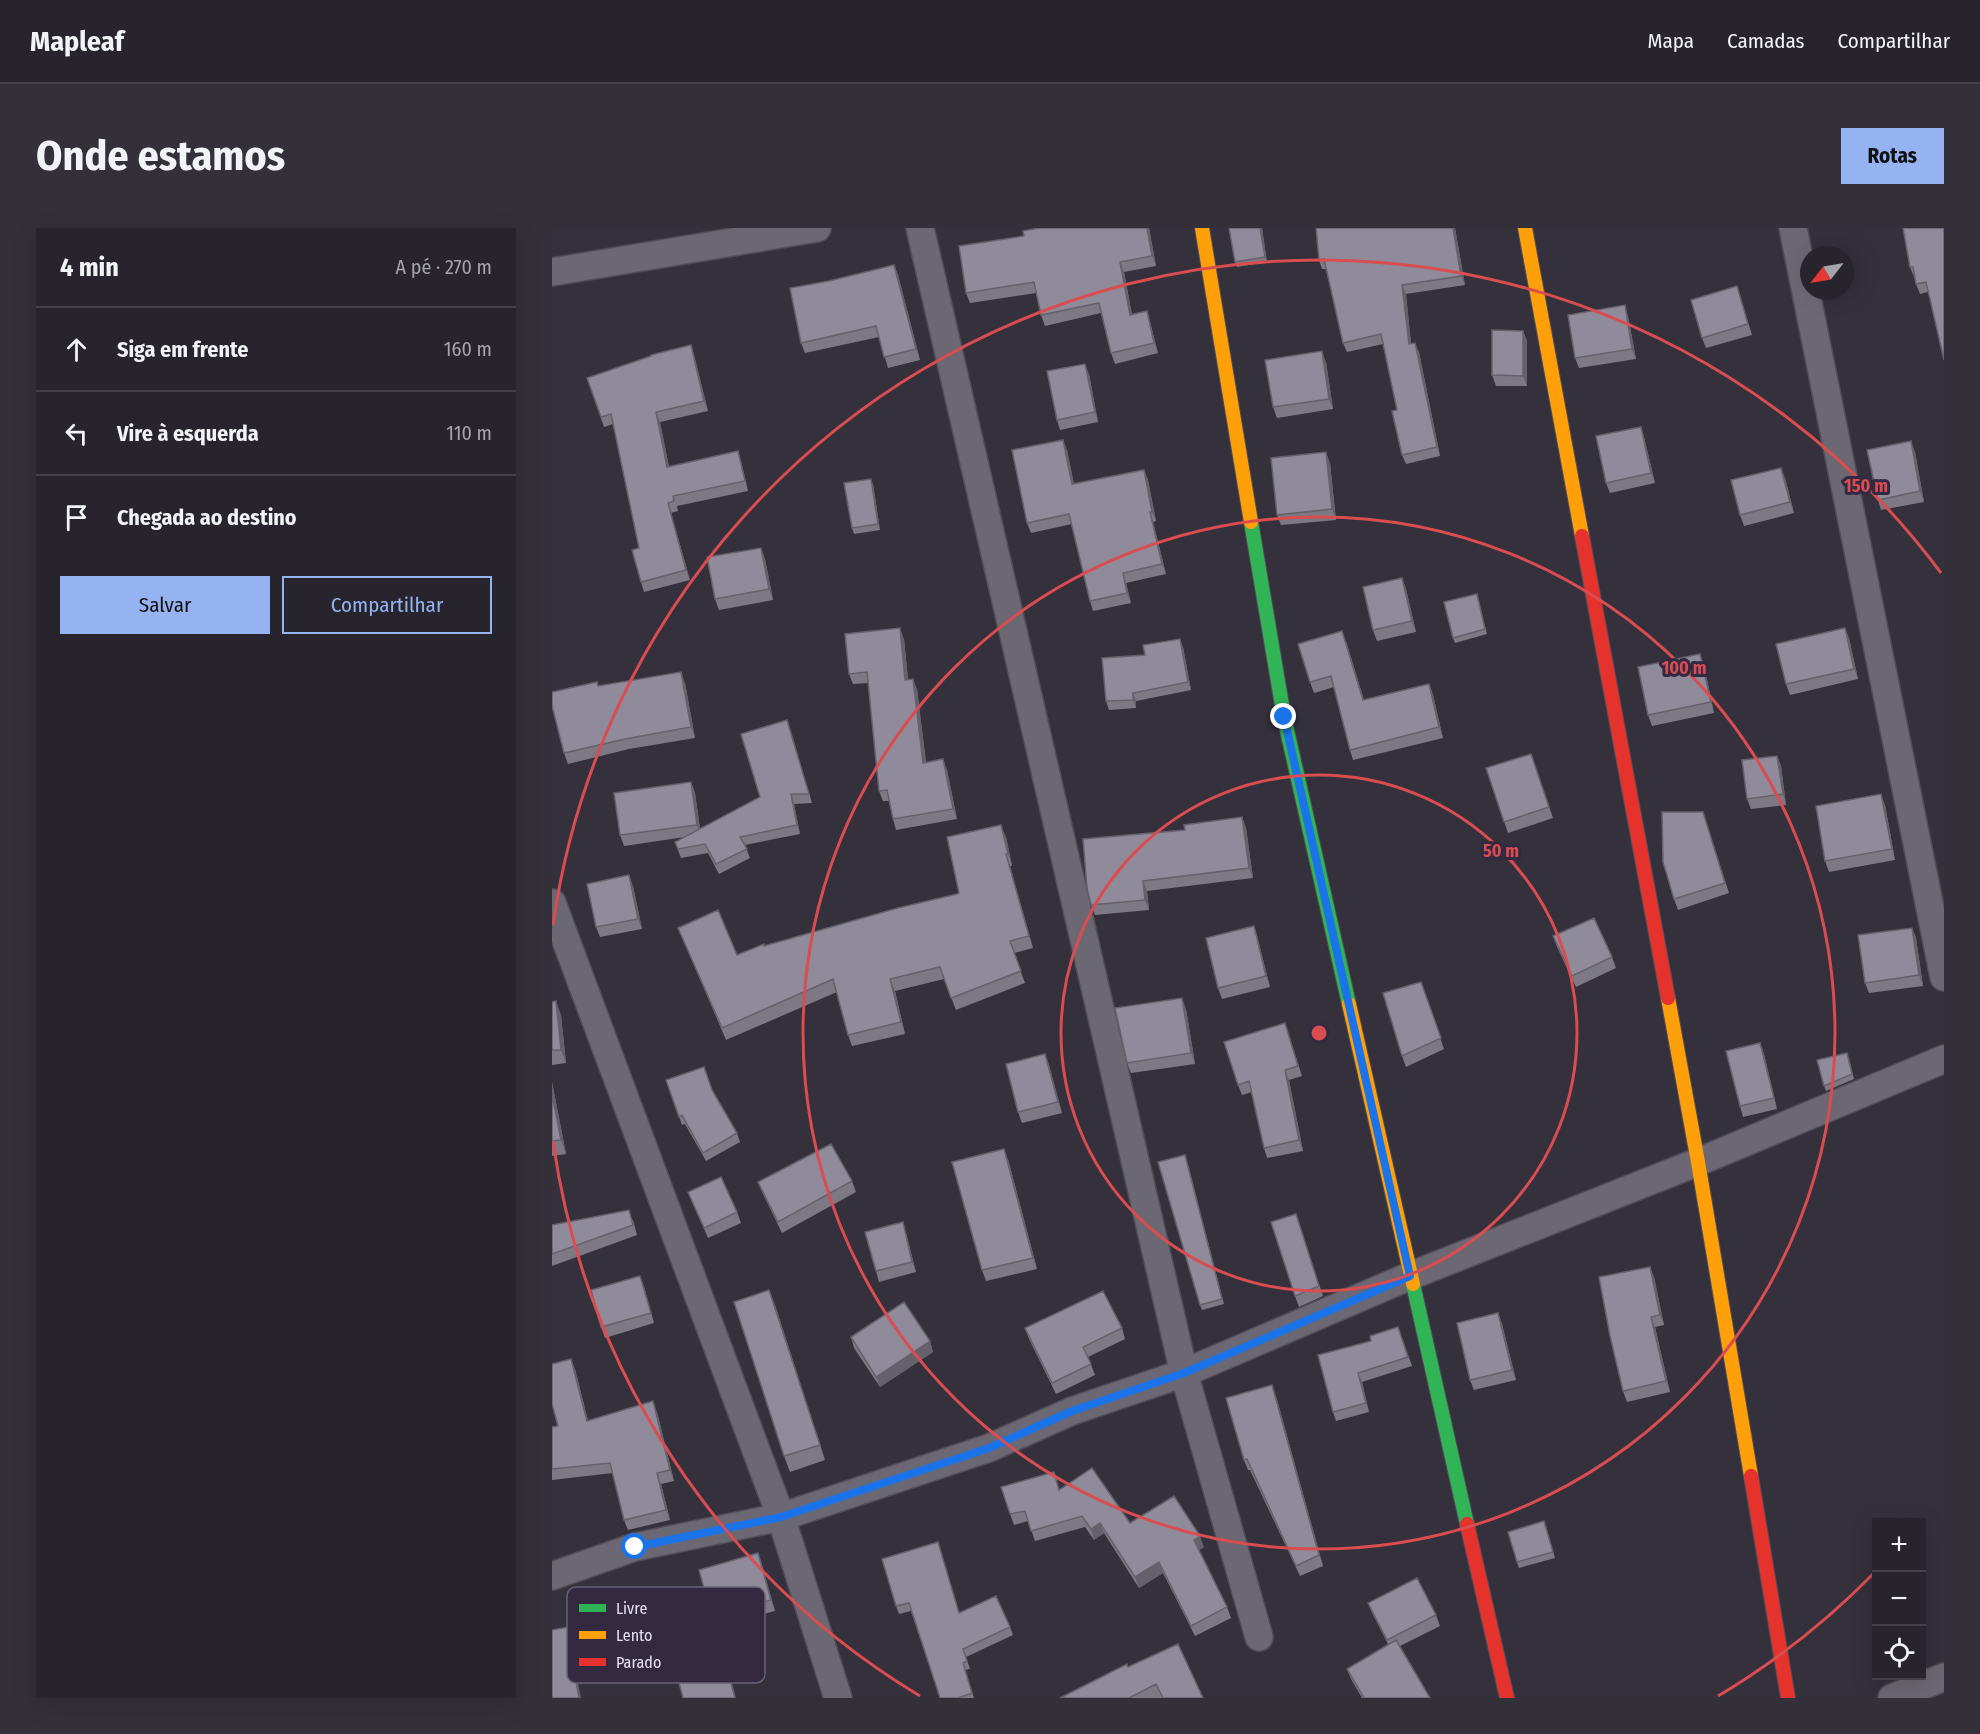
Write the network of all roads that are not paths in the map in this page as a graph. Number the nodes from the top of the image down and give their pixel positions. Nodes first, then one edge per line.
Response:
1 (817, 228) edge
2 (920, 228) edge
3 (1202, 228) edge
4 (1525, 228) edge
5 (1793, 228) edge
6 (552, 272) edge
7 (552, 903) edge
8 (1944, 977) edge
9 (1944, 1059) edge
10 (1698, 1162) junction
11 (1410, 1276) junction
12 (1184, 1373) junction
13 (781, 1517) junction
14 (552, 1576) edge
15 (1259, 1637) dead end
16 (1944, 1677) edge
17 (838, 1698) edge
18 (1507, 1698) edge
19 (1788, 1698) edge
20 (1892, 1698) edge

1 - 6 street
2 - 12 street
3 - 11 street
4 - 10 street
5 - 8 street
7 - 13 street
9 - 10 street
10 - 11 street
10 - 19 street
11 - 12 street
11 - 18 street
12 - 13 street
12 - 15 street
13 - 14 street
13 - 17 street
16 - 20 street

